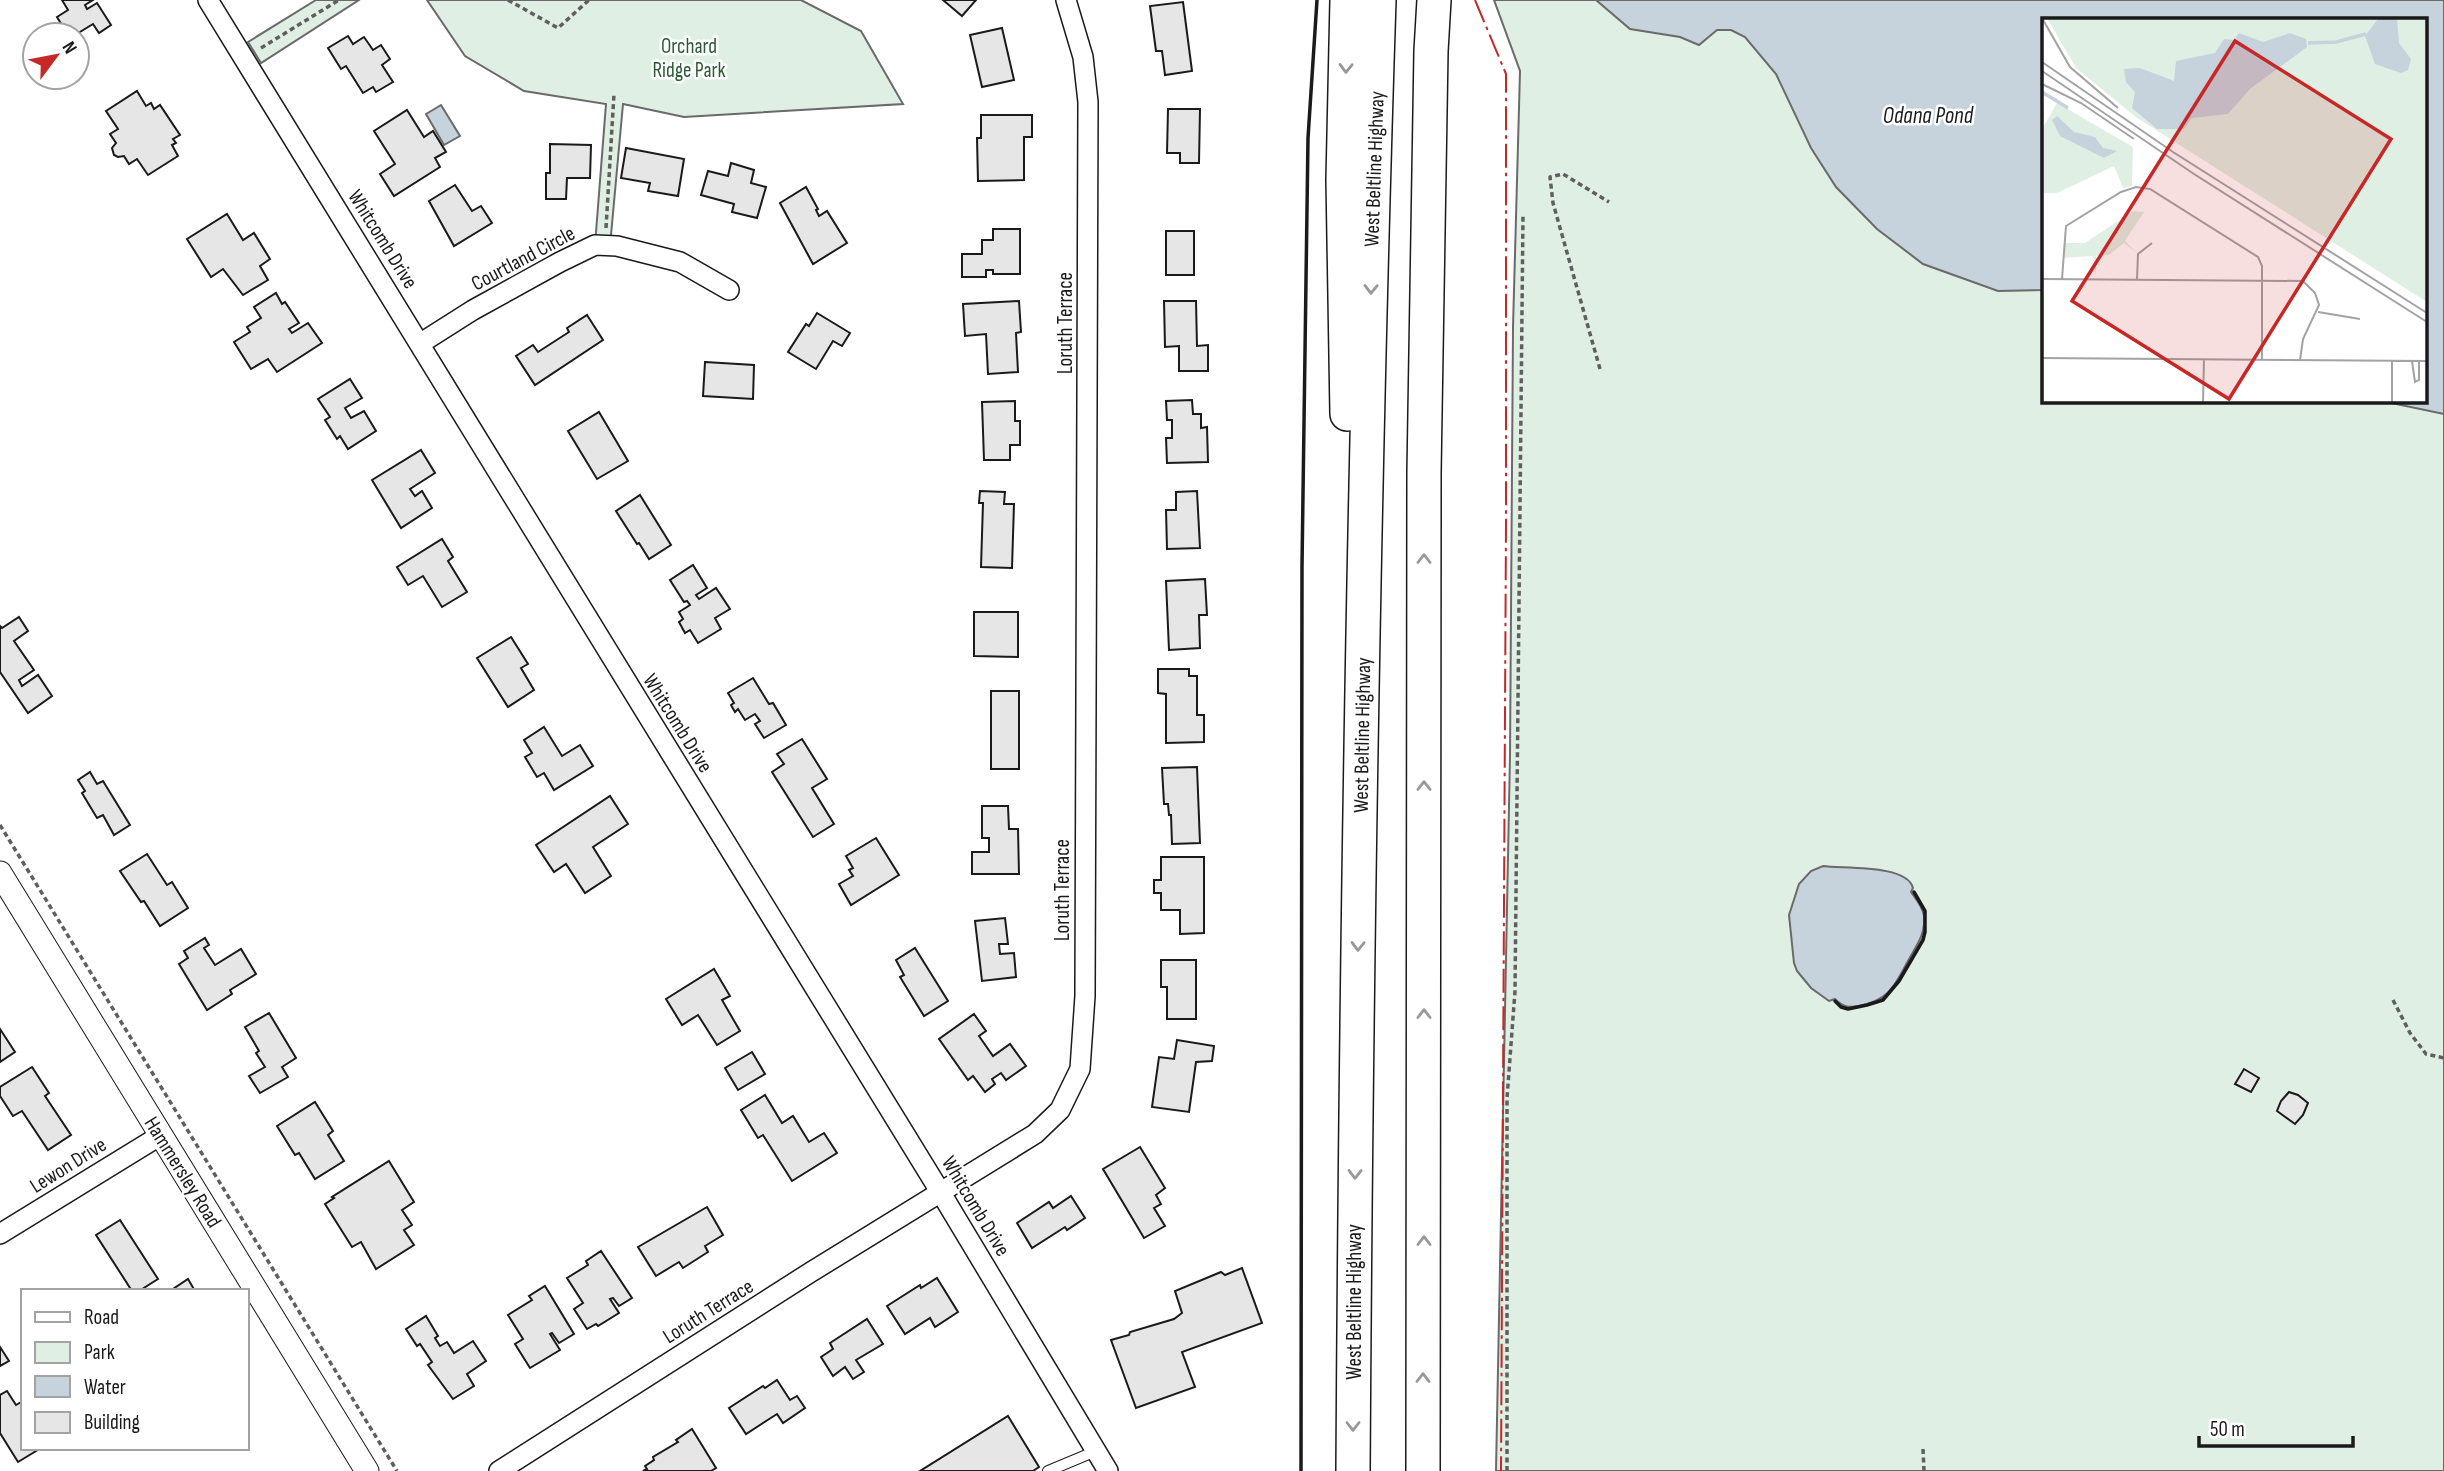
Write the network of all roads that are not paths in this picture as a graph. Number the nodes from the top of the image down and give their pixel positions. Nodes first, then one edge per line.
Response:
1 (208, 0) edge
2 (1066, 0) edge
3 (1347, 0) edge
4 (1379, 0) edge
5 (1435, 0) edge
6 (729, 290) dead end
7 (421, 343) junction
8 (0, 873) edge
9 (1359, 878) junction
10 (161, 1135) junction
11 (941, 1193) junction
12 (0, 1234) edge
13 (1096, 1451) junction
14 (367, 1471) edge
15 (499, 1471) edge
16 (1048, 1471) edge
17 (1108, 1471) edge
18 (1353, 1471) edge
19 (1423, 1471) edge

1 - 7 street, Whitcomb Drive
2 - 11 street, Loruth Terrace
3 -> 9 highway
4 -> 9 highway, West Beltline Highway
19 -> 5 highway
6 - 7 street, Courtland Circle
7 - 11 street, Whitcomb Drive
8 - 10 street, Hammersley Road
9 -> 18 highway, West Beltline Highway
10 - 12 street, Lewon Drive
10 - 14 street, Hammersley Road
11 - 13 street, Whitcomb Drive
11 - 15 street, Loruth Terrace
13 - 16 lane
13 - 17 street, Whitcomb Drive

